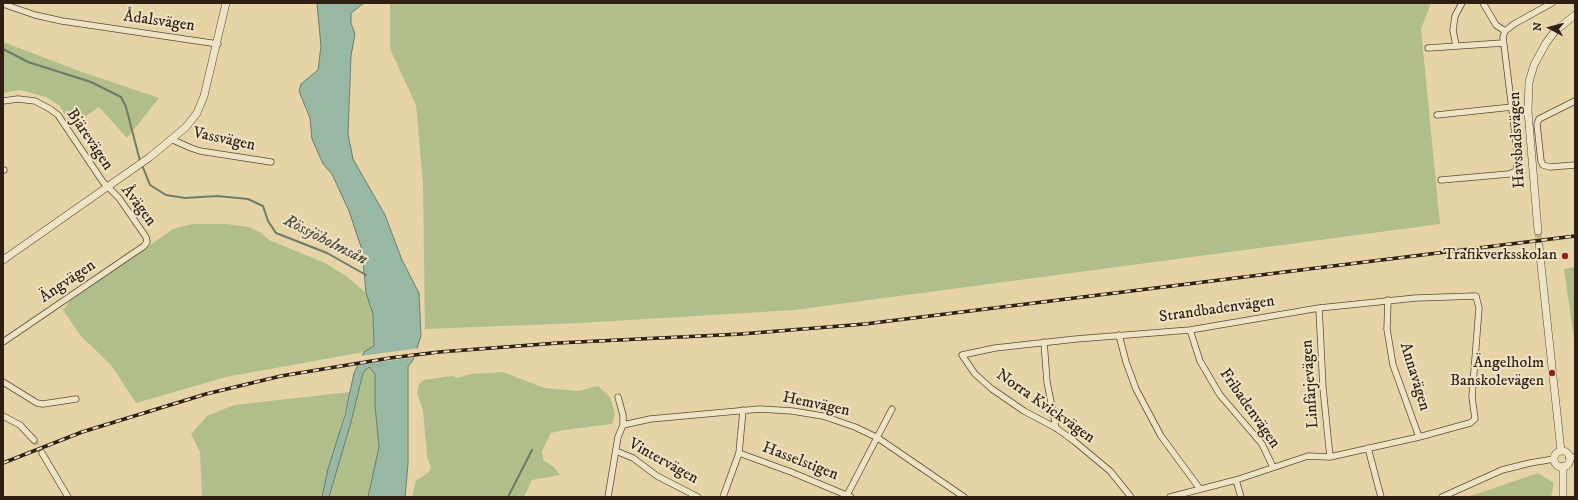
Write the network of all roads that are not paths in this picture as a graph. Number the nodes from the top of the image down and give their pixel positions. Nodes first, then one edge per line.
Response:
1 (226, 3) edge
2 (1462, 3) edge
3 (1483, 3) edge
4 (1552, 3) edge
5 (3, 4) edge
6 (1575, 14) edge
7 (1505, 31) junction
8 (1503, 43) junction
9 (218, 44) junction
10 (1456, 46) junction
11 (1428, 48) dead end
12 (3, 101) edge
13 (1575, 101) edge
14 (1512, 107) junction
15 (1437, 114) dead end
16 (173, 140) junction
17 (271, 162) dead end
18 (1575, 165) edge
19 (1441, 180) dead end
20 (107, 188) junction
21 (1538, 231) tunnel mouth
22 (146, 242) joint
23 (1540, 246) tunnel mouth
24 (3, 260) edge
25 (1388, 300) junction
26 (1319, 308) junction
27 (1190, 330) junction
28 (1119, 334) junction
29 (3, 342) edge
30 (1044, 342) junction
31 (962, 355) joint
32 (3, 382) edge
33 (618, 397) dead end
34 (76, 399) dead end
35 (892, 409) dead end
36 (743, 410) junction
37 (3, 416) edge
38 (623, 425) junction
39 (1056, 428) junction
40 (1419, 437) junction
41 (878, 438) junction
42 (34, 440) tunnel mouth
43 (1368, 448) junction
44 (616, 451) junction
45 (1560, 451) junction
46 (42, 453) tunnel mouth
47 (739, 453) junction
48 (1572, 457) edge
49 (1330, 458) junction
50 (1554, 459) junction
51 (1563, 466) junction
52 (1273, 467) junction
53 (1236, 480) junction
54 (1200, 489) junction
55 (848, 496) edge
56 (68, 497) edge
57 (608, 497) edge
58 (698, 497) edge
59 (723, 497) edge
60 (964, 497) edge
61 (1131, 497) edge
62 (1170, 497) edge
63 (1240, 497) edge
64 (1381, 497) edge
65 (1442, 497) edge
66 (1563, 497) edge

1 - 9 street
2 - 10 street
3 - 7 street
4 - 7 street
5 - 9 street, Ådalsvägen
6 - 21 street, Havsbadsvägen
7 - 8 street
8 - 10 street
8 - 14 street
9 - 16 street
10 - 11 street
12 - 20 street, Bjärevägen
13 - 18 street
14 - 15 street
14 - 19 street
16 - 17 street, Vassvägen
16 - 20 street
20 - 22 street, Åvägen
20 - 24 street
22 - 29 street, Ängvägen
23 - 45 street
25 - 26 street, Strandbadenvägen
25 - 40 street, Annavägen
25 - 40 street, Strandbadenvägen
26 - 27 street, Strandbadenvägen
26 - 49 street, Linfärjevägen
27 - 28 street, Strandbadenvägen
27 - 52 street, Fribadenvägen
28 - 30 street, Strandbadenvägen
28 - 54 street
30 - 31 street, Strandbadenvägen
30 - 39 street
31 - 39 street, Norra Kvickvägen
32 - 34 street
33 - 38 street
35 - 41 street
36 - 38 street, Hemvägen
36 - 41 street, Hemvägen
36 - 47 street
37 - 42 street
38 - 44 street
39 - 61 street, Norra Kvickvägen
40 - 43 street
41 - 55 street
41 - 60 street, Hemvägen
43 - 49 street
43 - 64 street
44 - 57 street
44 - 58 street, Vintervägen
45 - 48 street
45 - 50 street
46 - 56 street
47 - 55 street, Hasselstigen
47 - 59 street
48 - 51 street
49 - 52 street
50 - 51 street
50 - 65 street
51 - 66 street
52 - 53 street, Fribadenvägen
53 - 54 street
53 - 63 street
54 - 62 street

